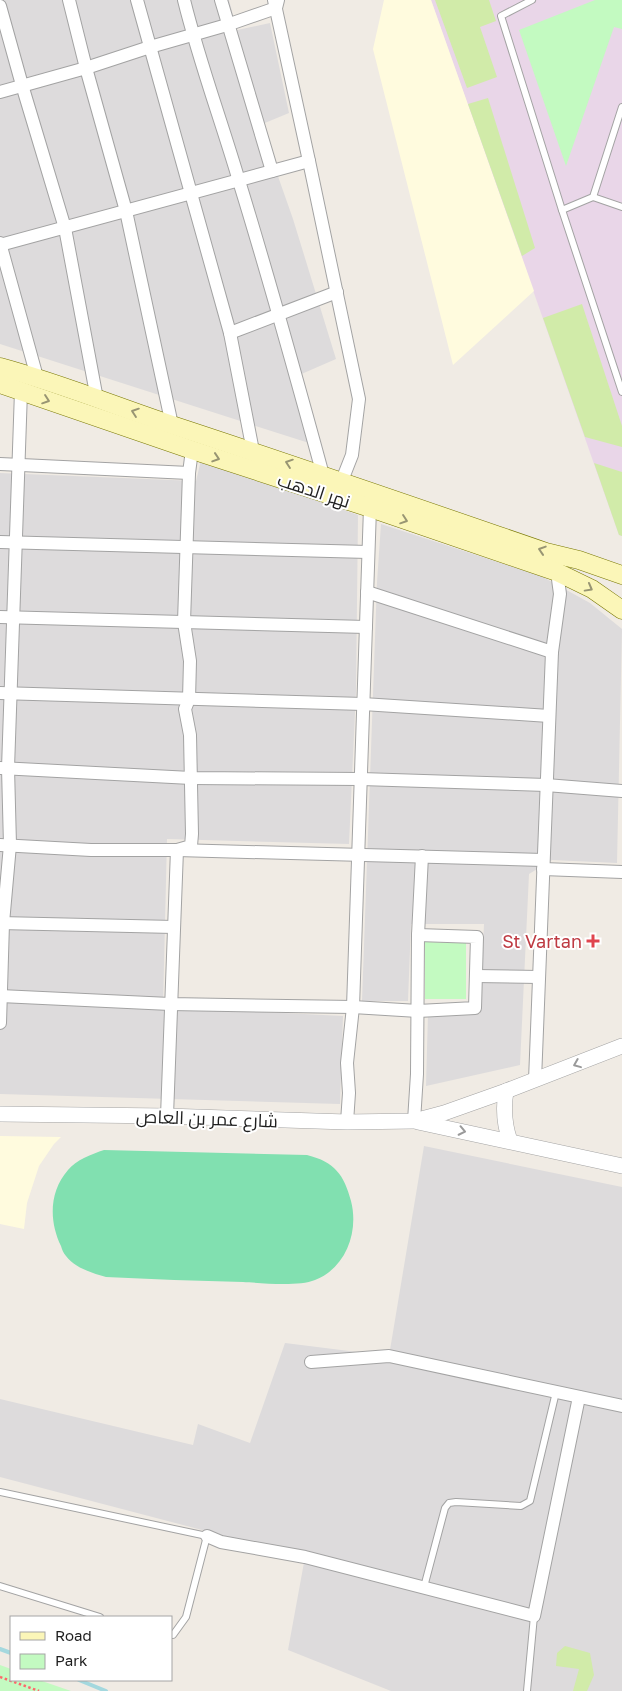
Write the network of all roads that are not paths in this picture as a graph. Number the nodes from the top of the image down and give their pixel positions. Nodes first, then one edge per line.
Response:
1 (69, 0) edge
2 (137, 0) edge
3 (184, 0) edge
4 (221, 0) edge
5 (532, 0) edge
6 (276, 3) edge
7 (0, 6) edge
8 (228, 25) junction
9 (192, 35) junction
10 (150, 47) junction
11 (86, 68) junction
12 (22, 85) junction
13 (0, 92) edge
14 (622, 107) edge
15 (309, 161) junction
16 (272, 171) junction
17 (239, 180) junction
18 (192, 193) junction
19 (593, 197) junction
20 (622, 207) edge
21 (562, 210) junction
22 (126, 211) junction
23 (65, 228) junction
24 (0, 244) edge
25 (336, 292) junction
26 (279, 314) junction
27 (230, 333) junction
28 (0, 367) edge
29 (37, 377) junction
30 (0, 384) edge
31 (21, 391) junction
32 (622, 392) edge
33 (97, 400) junction
34 (172, 425) junction
35 (192, 450) junction
36 (253, 451) junction
37 (0, 464) edge
38 (18, 466) junction
39 (189, 474) junction
40 (323, 475) junction
41 (339, 489) junction
42 (370, 508) junction
43 (0, 542) edge
44 (16, 542) junction
45 (187, 547) junction
46 (368, 552) junction
47 (557, 572) junction
48 (622, 576) edge
49 (367, 592) junction
50 (622, 610) edge
51 (0, 616) edge
52 (14, 617) junction
53 (184, 622) junction
54 (366, 627) junction
55 (552, 652) junction
56 (6, 693) edge
57 (189, 699) junction
58 (364, 704) junction
59 (549, 716) junction
60 (4, 768) edge
61 (191, 778) junction
62 (361, 779) junction
63 (546, 785) junction
64 (622, 791) edge
65 (5, 845) edge
66 (177, 850) junction
67 (358, 854) junction
68 (422, 856) junction
69 (543, 865) junction
70 (622, 872) edge
71 (2, 923) edge
72 (174, 927) junction
73 (418, 935) junction
74 (476, 976) junction
75 (539, 977) junction
76 (0, 996) edge
77 (170, 1004) junction
78 (353, 1007) junction
79 (418, 1011) junction
80 (0, 1023) edge
81 (622, 1046) edge
82 (534, 1080) junction
83 (506, 1091) junction
84 (0, 1114) edge
85 (167, 1116) junction
86 (414, 1121) junction
87 (348, 1122) junction
88 (510, 1141) junction
89 (622, 1166) edge
90 (312, 1362) dead end
91 (556, 1392) junction
92 (578, 1397) junction
93 (622, 1406) edge
94 (0, 1492) edge
95 (207, 1536) junction
96 (0, 1586) edge
97 (424, 1587) junction
98 (97, 1616) edge
99 (534, 1616) junction
100 (172, 1635) edge
101 (527, 1691) edge

1 - 11 street
2 - 10 street
3 - 9 street
4 - 8 street
5 - 21 lane
6 - 8 street
6 - 15 street
7 - 12 street
8 - 9 street
8 - 16 street
9 - 10 street
9 - 17 street
10 - 11 street
10 - 18 street
11 - 12 street
11 - 22 street
12 - 13 street
12 - 23 street
14 - 19 lane
15 - 16 street
15 - 25 street
16 - 17 street
17 - 18 street
17 - 26 street
18 - 22 street
18 - 27 street
19 - 20 lane
19 - 21 lane
21 - 32 lane
22 - 23 street
22 - 34 street
23 - 24 street
23 - 33 street
24 - 29 street
25 - 26 street
25 - 41 street
26 - 27 street
26 - 40 street
27 - 36 street
28 - 29 main road, نهر الدهب
29 - 33 main road, نهر الدهب
30 - 31 main road, نهر الدهب
31 -> 35 main road, نهر الدهب
31 - 38 street
34 -> 33 main road, نهر الدهب
34 - 36 main road, نهر الدهب
35 - 39 street
35 -> 41 main road, نهر الدهب
40 -> 36 main road, نهر الدهب
37 - 38 street
38 - 39 street
38 - 44 street
39 - 45 street
40 - 41 main road, نهر الدهب
41 - 42 main road, نهر الدهب
48 -> 41 main road, نهر الدهب
42 - 46 street
42 -> 47 main road, نهر الدهب
43 - 44 street
44 - 45 street
44 - 52 street
45 - 46 street
45 - 53 street
46 - 49 street
47 -> 50 main road, نهر الدهب
47 - 55 street
49 - 54 street
49 - 55 street
51 - 52 street
52 - 53 street
52 - 56 street
53 - 54 street
53 - 57 street
54 - 58 street
55 - 59 street
56 - 57 street
56 - 60 street
57 - 58 street
57 - 61 street
58 - 59 street
58 - 62 street
59 - 63 street
60 - 61 street
60 - 65 street
61 - 62 street
61 - 66 street
62 - 63 street
62 - 67 street
63 - 64 street
63 - 69 street
65 - 66 street
65 - 71 street
66 - 67 street
66 - 72 street
67 - 68 street
67 - 78 street
68 - 69 street
68 - 73 street
69 - 70 street
69 - 75 street
71 - 72 street
71 - 76 street
72 - 77 street
73 - 74 street
73 - 79 street
74 - 75 street
74 - 79 street
75 - 82 street
76 - 77 street
76 - 80 street
77 - 78 street
77 - 85 street
78 - 79 street
78 - 87 street
79 - 86 street
81 -> 82 street, شارع عمر بن العاص
82 - 83 street, شارع عمر بن العاص
83 - 86 street, شارع عمر بن العاص
83 - 88 street
84 - 85 street, شارع عمر بن العاص
85 - 87 street, شارع عمر بن العاص
86 - 87 street, شارع عمر بن العاص
86 -> 88 street, شارع عمر بن العاص
88 - 89 street, شارع عمر بن العاص
90 - 91 street
91 - 92 street
91 - 97 lane
92 - 93 street
92 - 99 street
94 - 95 lane
95 - 97 street
95 - 100 lane
96 - 98 lane
97 - 99 street
99 - 101 lane

